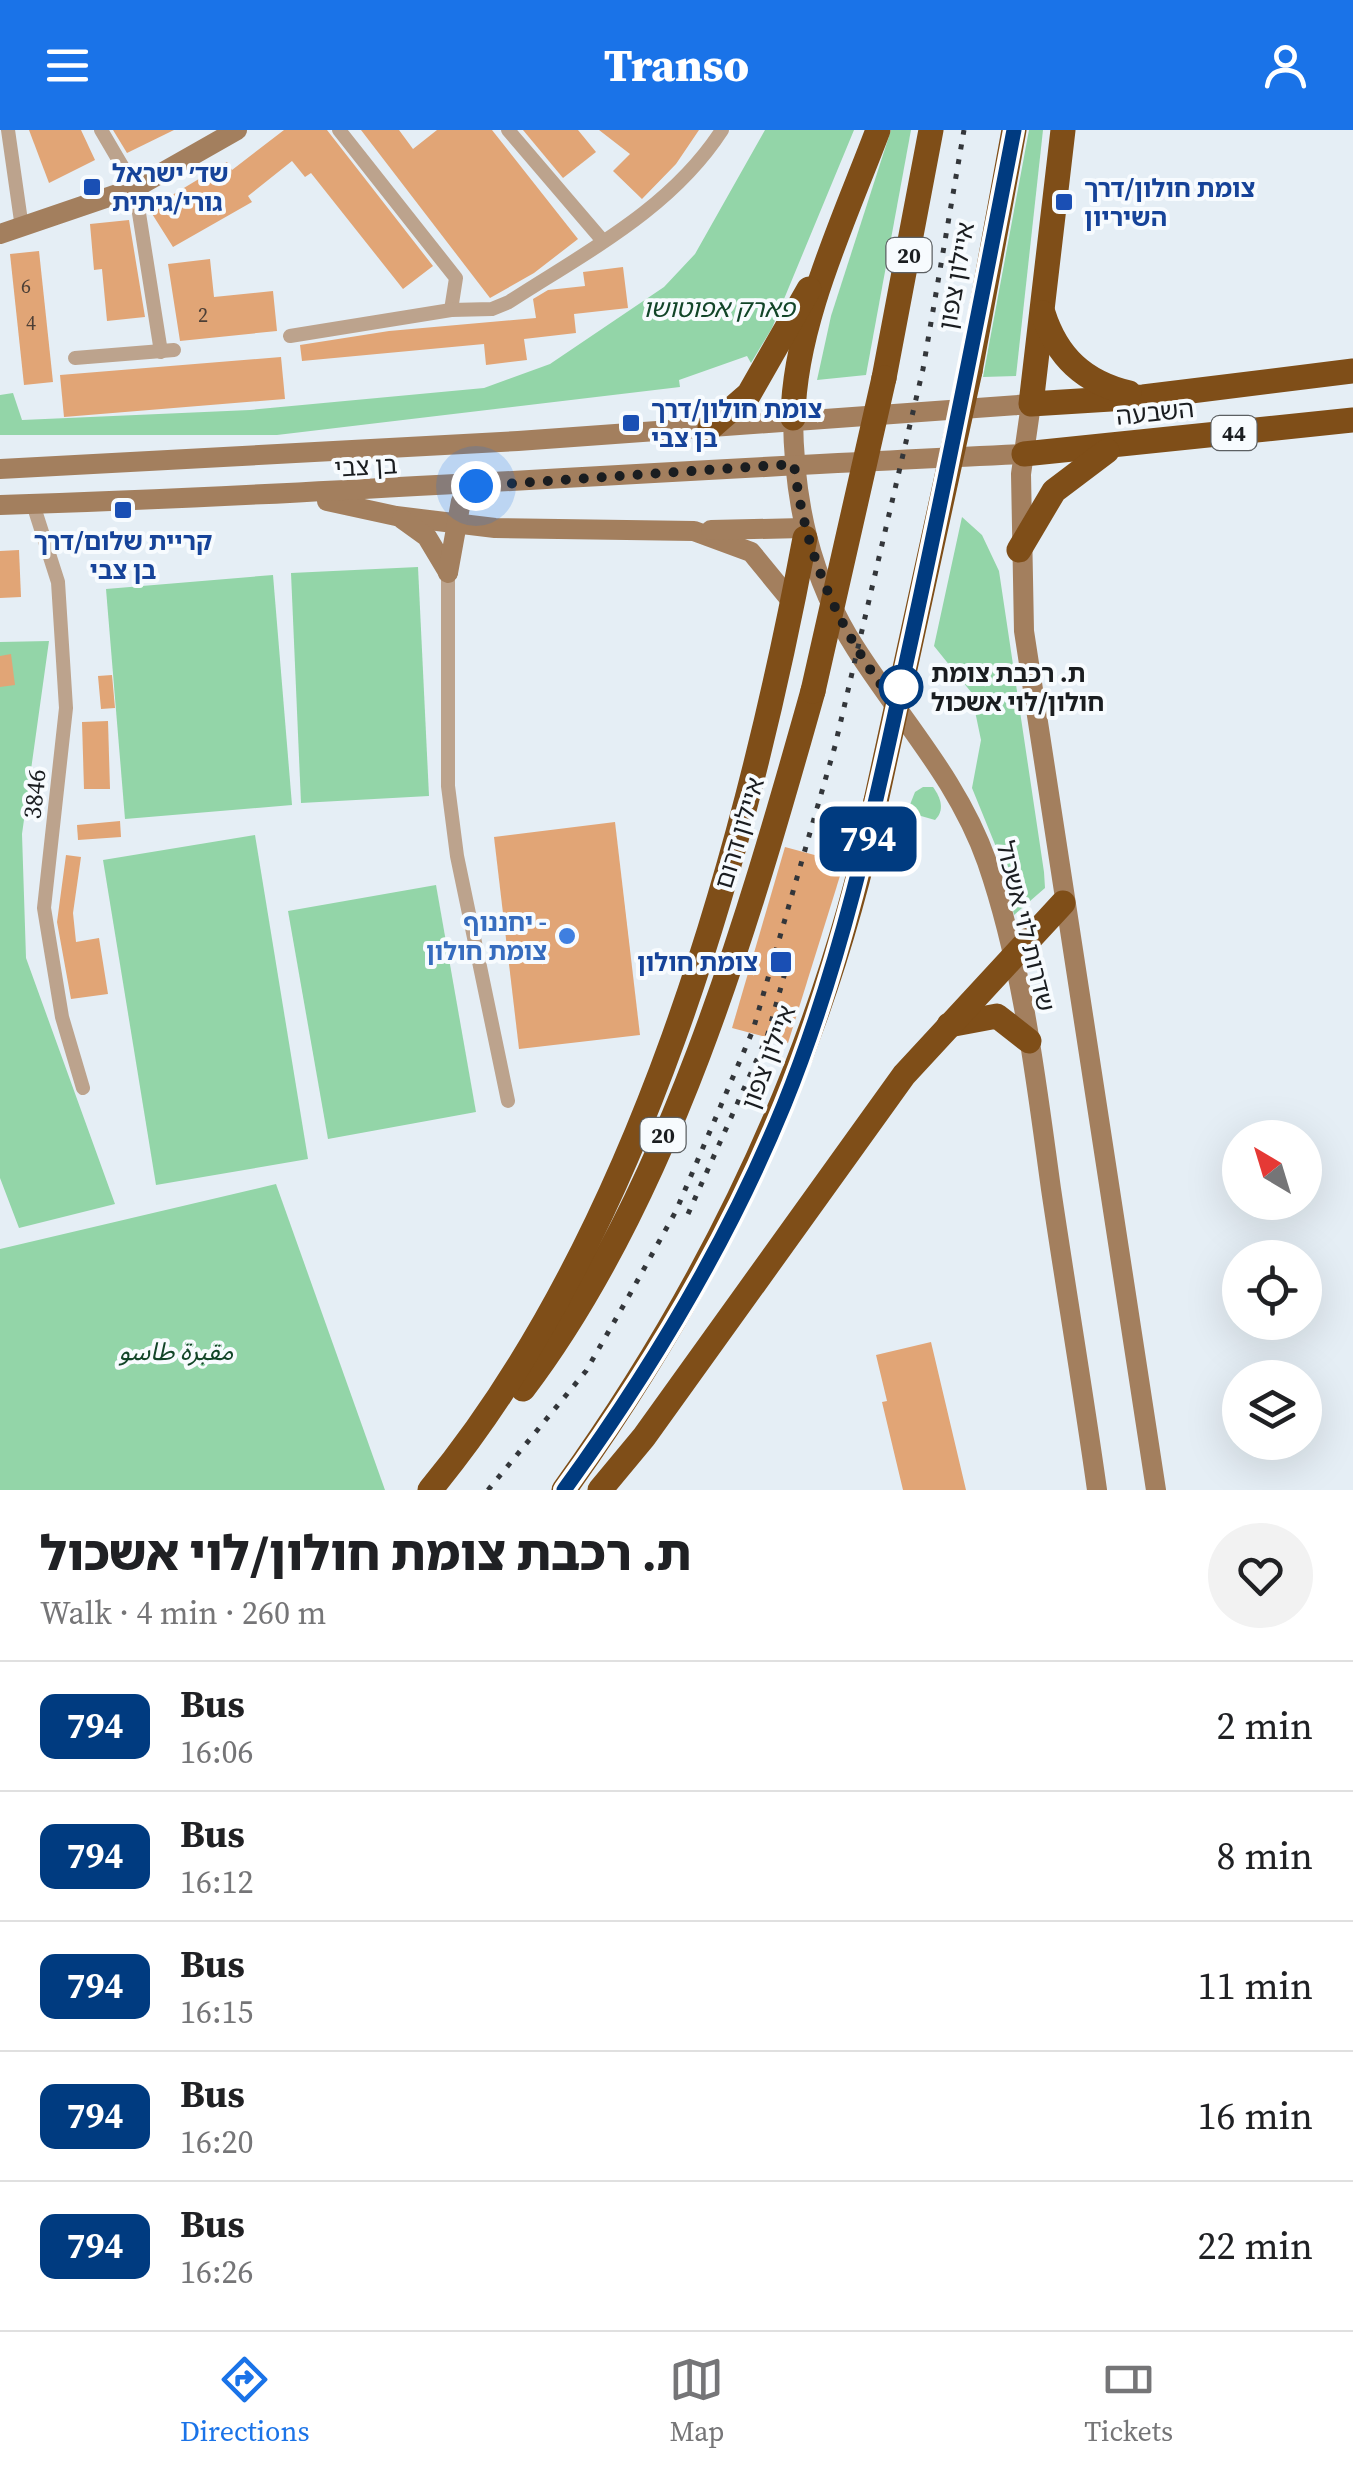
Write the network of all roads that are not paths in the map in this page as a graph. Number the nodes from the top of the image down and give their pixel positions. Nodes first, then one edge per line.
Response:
1 (8, 130) edge
2 (101, 130) edge
3 (237, 130) edge
4 (338, 130) edge
5 (508, 130) edge
6 (722, 130) edge
7 (878, 130) edge
8 (931, 130) edge
9 (1014, 130) edge
10 (1063, 130) edge
11 (136, 188) junction
12 (850, 204) junction
13 (22, 228) junction
14 (0, 234) edge
15 (604, 241) junction
16 (1041, 300) junction
17 (451, 310) junction
18 (290, 336) dead end
19 (75, 358) dead end
20 (1353, 371) edge
21 (1143, 397) junction
22 (1031, 404) junction
23 (793, 418) junction
24 (1353, 420) edge
25 (710, 428) junction
26 (1116, 446) junction
27 (1024, 454) junction
28 (794, 464) junction
29 (0, 469) edge
30 (476, 486) junction
31 (301, 495) junction
32 (33, 504) junction
33 (0, 505) edge
34 (396, 516) junction
35 (455, 523) junction
36 (694, 531) junction
37 (804, 533) junction
38 (1020, 550) junction
39 (448, 574) junction
40 (792, 602) junction
41 (1063, 903) junction
42 (1012, 958) junction
43 (944, 1027) junction
44 (1028, 1041) junction
45 (83, 1088) dead end
46 (508, 1101) dead end
47 (430, 1490) edge
48 (442, 1490) edge
49 (564, 1490) edge
50 (600, 1490) edge
51 (1097, 1490) edge
52 (1156, 1490) edge

1 - 13 street
2 - 11 street
3 - 11 main road
4 - 17 street
5 - 15 street
6 - 15 street
7 - 12 highway
8 - 48 highway, איילון דרום / 20, bridge
9 - 49 highway, איילון צפון, bridge
10 - 16 highway
11 - 13 main road
11 - 19 street
12 - 23 highway
12 - 25 highway
13 - 14 main road
15 - 17 street
16 - 21 highway
16 - 22 highway
17 - 18 street
20 - 21 highway, השבעה / 44
21 - 22 highway, השבעה / 44
22 - 23 main road, 44
22 - 27 main road, שדרות לוי אשכול
23 - 25 main road, בן צבי
23 - 28 main road, שדרות לוי אשכול
24 - 26 highway, השבעה / 44
25 - 29 main road, בן צבי
26 - 27 highway, השבעה / 44
26 - 38 highway
27 - 28 main road, 44
27 - 38 main road, שדרות לוי אשכול
28 - 30 main road, בן צבי
28 - 37 main road, שדרות לוי אשכול
30 - 31 main road, בן צבי
30 - 35 main road
31 - 32 main road, בן צבי
31 - 34 main road
32 - 33 main road, בן צבי
32 - 45 street, 3846
34 - 35 main road
34 - 39 main road
35 - 36 main road
35 - 39 main road
36 - 37 main road
36 - 40 main road
37 - 40 highway
37 - 42 main road, שדרות לוי אשכול
38 - 41 main road, שדרות לוי אשכול
39 - 46 street
40 - 47 highway
41 - 42 highway
41 - 52 main road, שדרות לוי אשכול
42 - 43 highway
42 - 44 main road, שדרות לוי אשכול
43 - 44 highway
43 - 50 highway
44 - 51 main road, שדרות לוי אשכול

